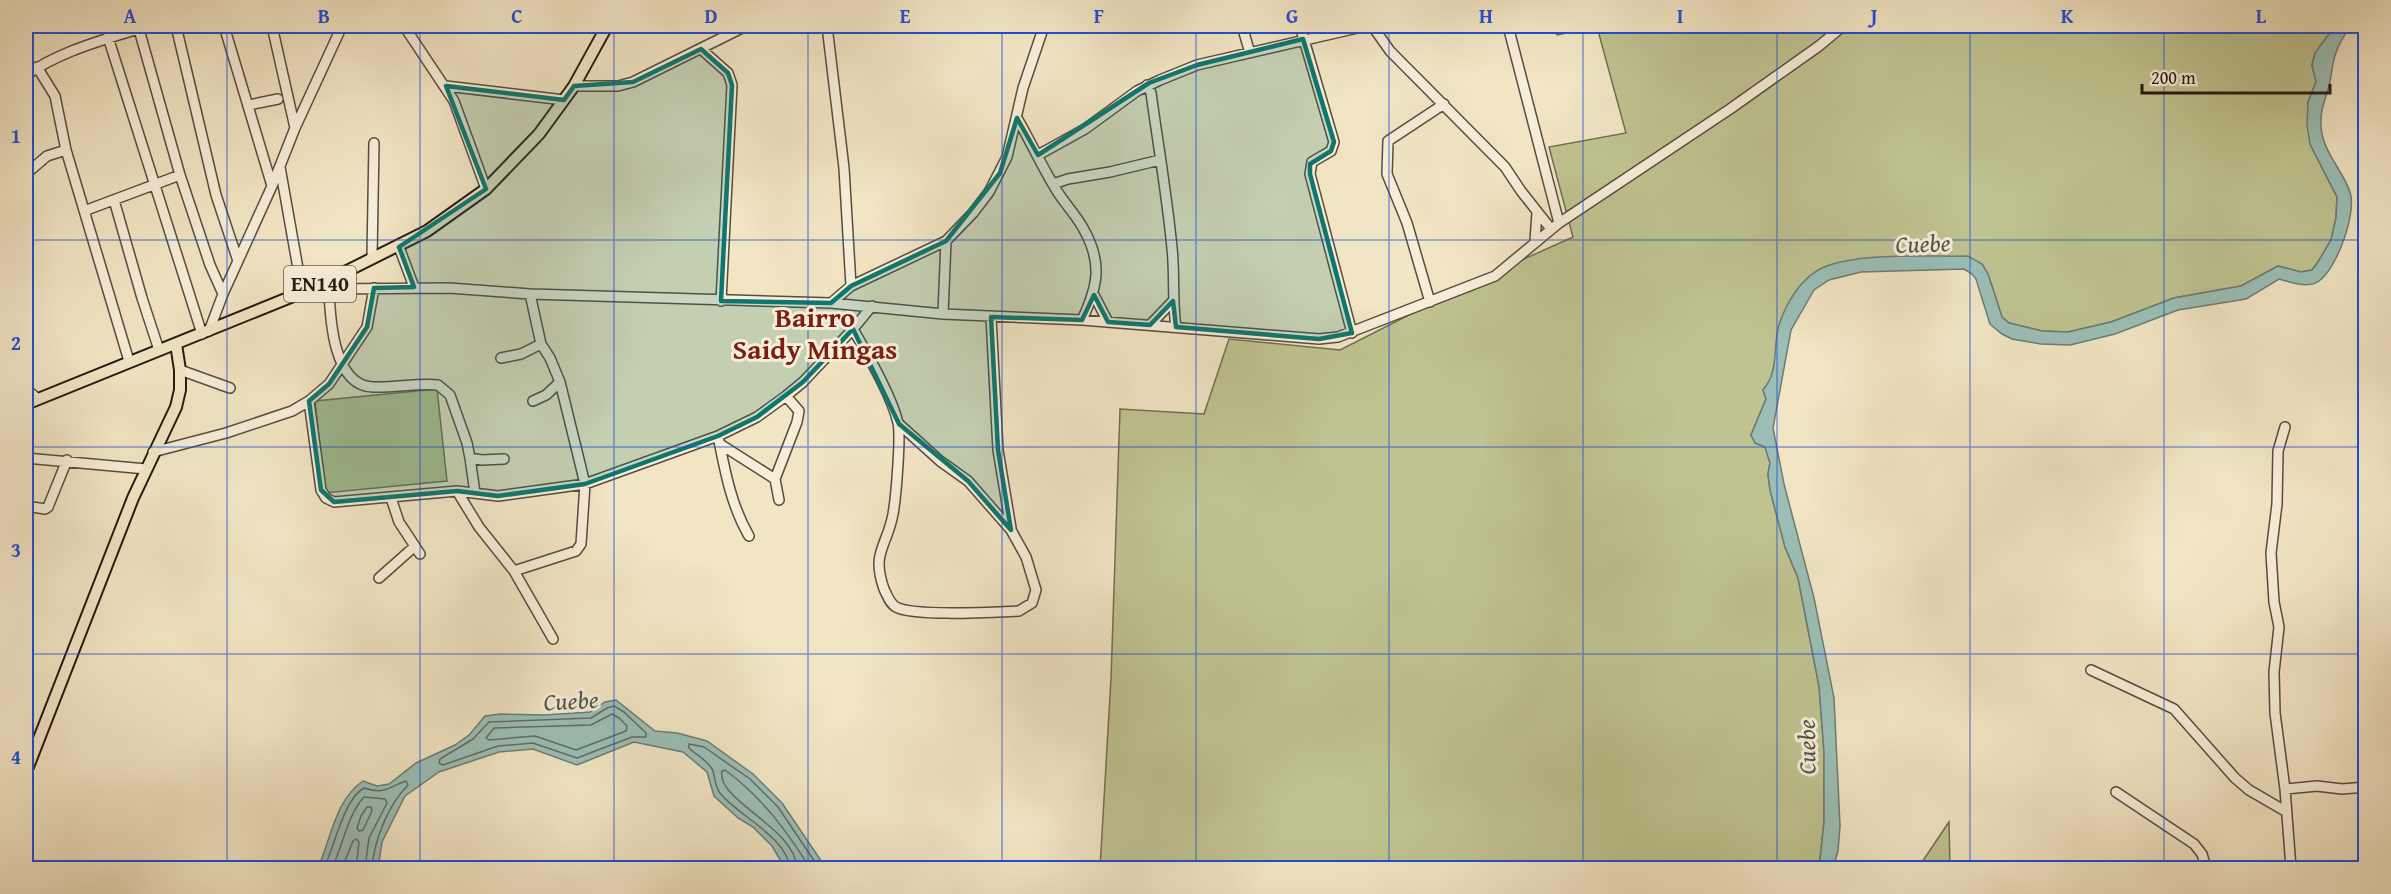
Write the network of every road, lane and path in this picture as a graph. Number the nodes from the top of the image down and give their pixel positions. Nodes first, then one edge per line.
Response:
1 (176, 26) edge
2 (224, 26) edge
3 (272, 26) edge
4 (342, 26) edge
5 (404, 26) edge
6 (606, 26) edge
7 (746, 26) edge
8 (827, 26) edge
9 (1044, 26) edge
10 (1242, 26) edge
11 (1300, 26) edge
12 (1508, 26) edge
13 (1843, 26) edge
14 (141, 27) edge
15 (1354, 27) edge
16 (108, 37) junction
17 (1303, 39) junction
18 (701, 49) junction
19 (1250, 53) junction
20 (37, 67) junction
21 (26, 75) edge
22 (446, 86) junction
23 (574, 86) junction
24 (1149, 89) junction
25 (278, 99) dead end
26 (564, 100) junction
27 (1444, 104) junction
28 (249, 105) junction
29 (1017, 118) junction
30 (295, 128) junction
31 (374, 143) dead end
32 (66, 150) junction
33 (1038, 154) junction
34 (1160, 160) junction
35 (280, 166) junction
36 (26, 174) edge
37 (180, 175) junction
38 (154, 184) junction
39 (1053, 184) junction
40 (272, 186) junction
41 (486, 189) junction
42 (114, 200) junction
43 (84, 211) junction
44 (1537, 213) junction
45 (1559, 223) junction
46 (1551, 229) junction
47 (946, 241) junction
48 (1535, 241) junction
49 (399, 247) junction
50 (372, 258) junction
51 (238, 261) junction
52 (851, 286) junction
53 (414, 287) junction
54 (374, 288) junction
55 (308, 290) junction
56 (329, 290) junction
57 (223, 294) junction
58 (530, 294) junction
59 (1094, 295) junction
60 (720, 301) junction
61 (1173, 302) junction
62 (1430, 302) junction
63 (831, 303) junction
64 (872, 306) junction
65 (944, 314) junction
66 (991, 317) junction
67 (1082, 320) junction
68 (1108, 322) junction
69 (1150, 325) junction
70 (1176, 327) junction
71 (854, 328) junction
72 (206, 332) junction
73 (1352, 333) junction
74 (176, 344) junction
75 (541, 344) junction
76 (159, 350) junction
77 (501, 357) dead end
78 (129, 361) junction
79 (341, 364) junction
80 (180, 370) junction
81 (560, 382) junction
82 (230, 388) dead end
83 (26, 389) edge
84 (786, 396) junction
85 (38, 399) junction
86 (309, 401) junction
87 (533, 401) dead end
88 (26, 404) edge
89 (898, 424) junction
90 (2285, 427) dead end
91 (719, 440) junction
92 (153, 452) junction
93 (26, 458) edge
94 (470, 458) junction
95 (504, 459) dead end
96 (67, 460) junction
97 (146, 469) junction
98 (776, 479) junction
99 (585, 484) junction
100 (457, 491) junction
101 (476, 493) junction
102 (391, 498) junction
103 (779, 500) dead end
104 (26, 506) edge
105 (1011, 530) junction
106 (749, 536) dead end
107 (514, 571) junction
108 (379, 578) dead end
109 (553, 639) dead end
110 (2091, 670) dead end
111 (26, 772) edge
112 (2366, 787) edge
113 (2285, 789) junction
114 (2116, 792) dead end
115 (2287, 812) junction
116 (2206, 868) edge
117 (2291, 868) edge

1 - 51 street
2 - 28 street
3 - 30 street
4 - 30 street
5 - 22 street
6 - 23 main road, EN140
7 - 18 street
8 - 52 street
9 - 29 street
10 - 19 street
11 - 17 street
12 - 45 street
13 - 45 street
14 - 16 street
14 - 37 street
15 - 17 street
15 - 27 street
16 - 20 street
16 - 38 street
17 - 19 street
17 - 73 street
18 - 23 street
18 - 60 street
19 - 24 street
20 - 21 street
20 - 32 street
22 - 26 street
22 - 41 street
23 - 26 main road, EN140
24 - 33 street
24 - 34 street
25 - 28 street
26 - 41 main road, EN140
27 - 44 street
27 - 62 street
28 - 40 street
29 - 33 street
29 - 47 street
30 - 35 street
31 - 50 street
32 - 36 street
32 - 43 street
33 - 39 street
34 - 39 street
34 - 61 street
35 - 40 street
35 - 55 street
37 - 38 street
37 - 57 street
38 - 42 street
38 - 72 street
39 - 59 street
40 - 51 street
41 - 49 main road, EN140
42 - 43 street
42 - 76 street
43 - 78 street
44 - 46 street
44 - 48 street
45 - 46 street
46 - 48 street
47 - 52 street
47 - 65 street
48 - 62 street
49 - 50 main road, EN140
49 - 53 street
50 - 55 main road, EN140
51 - 57 street
52 - 63 street
53 - 54 street
53 - 58 street
54 - 56 street
54 - 79 street
55 - 56 street
55 - 72 main road, EN140
56 - 79 street
57 - 72 street
58 - 60 street
58 - 75 street
59 - 67 street
59 - 68 street
60 - 63 street
61 - 69 street
61 - 70 street
62 - 73 street
63 - 64 street
64 - 65 street
64 - 71 street
65 - 66 street
66 - 67 street
66 - 105 street
67 - 68 street
68 - 69 street
69 - 70 street
70 - 73 street
71 - 84 street
71 - 89 street
72 - 74 main road, EN140
74 - 76 main road, EN140
74 - 80 main road
75 - 77 street
75 - 81 street
76 - 78 main road, EN140
78 - 85 main road, EN140
79 - 86 street
79 - 94 street
80 - 82 street
80 - 92 main road
81 - 87 street
81 - 99 street
83 - 85 street
84 - 91 street
84 - 98 street
85 - 88 main road, EN140
86 - 92 street
86 - 102 street
89 - 105 street
89 - 105 street
90 - 113 street
91 - 98 street
91 - 99 street
91 - 106 street
92 - 97 main road
93 - 96 street
94 - 95 street
94 - 101 street
96 - 97 street
96 - 104 street
97 - 111 main road
98 - 103 street
99 - 101 street
99 - 107 street
100 - 101 street
100 - 102 street
100 - 107 street
102 - 108 street
107 - 109 street
110 - 115 street
112 - 113 street
113 - 115 street
114 - 116 street
115 - 117 street

